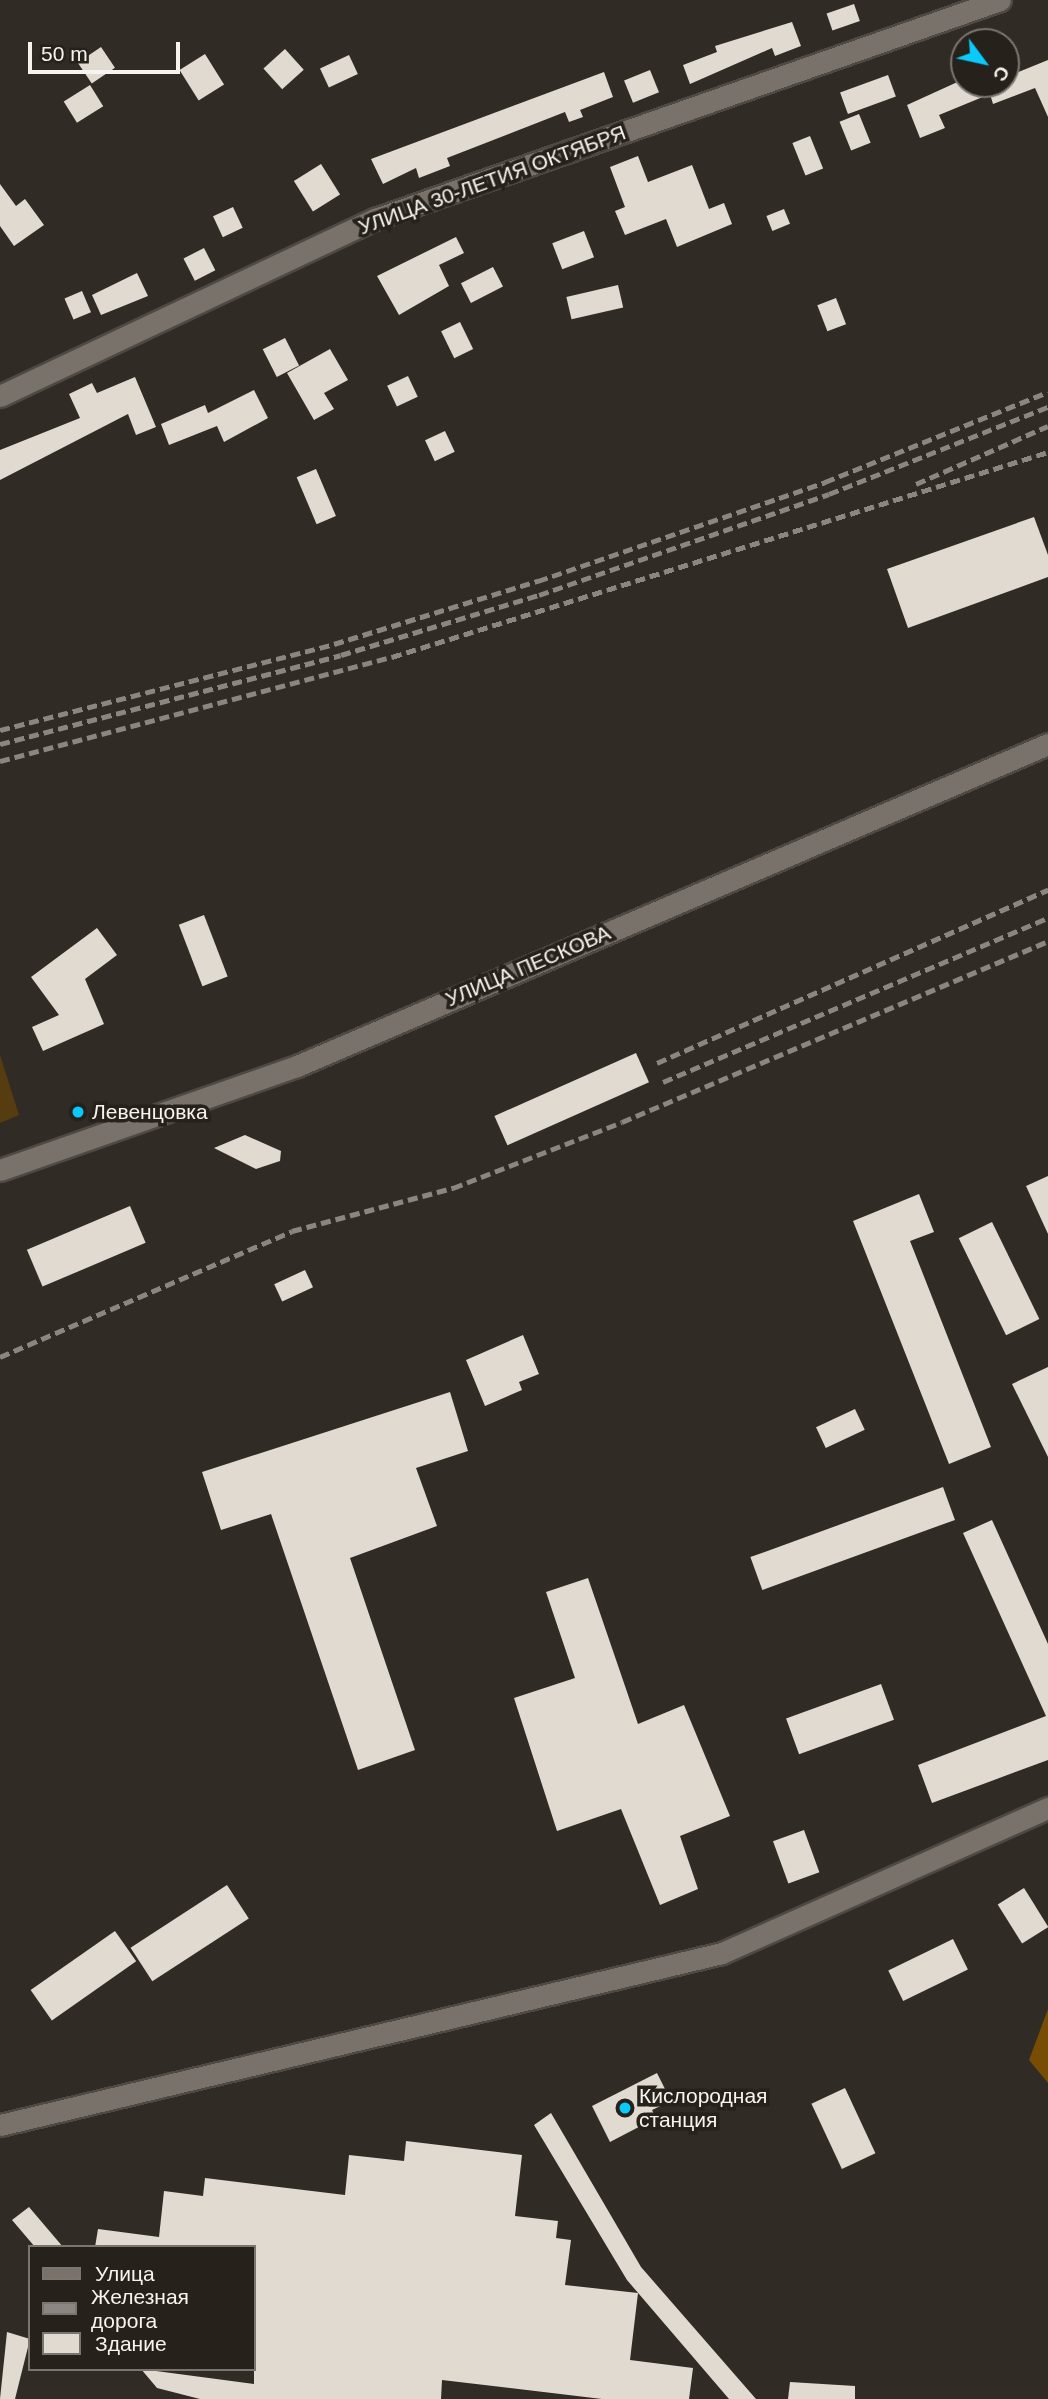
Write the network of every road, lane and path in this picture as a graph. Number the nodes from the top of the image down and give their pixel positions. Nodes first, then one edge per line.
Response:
1 (1000, 0) edge
2 (0, 396) edge
3 (1048, 744) edge
4 (0, 1170) edge
5 (1048, 1808) edge
6 (0, 2125) edge

1 - 2 street, УЛИЦА 30-ЛЕТИЯ ОКТЯБРЯ
3 - 4 street, УЛИЦА ПЕСКОВА
5 - 6 street

